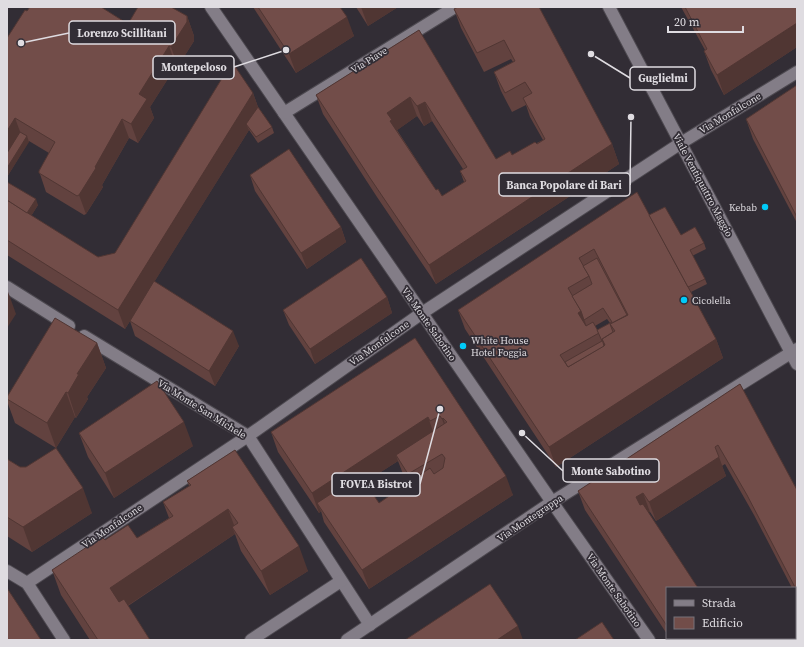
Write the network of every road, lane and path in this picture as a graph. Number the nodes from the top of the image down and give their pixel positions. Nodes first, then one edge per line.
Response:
1 (211, 7) edge
2 (455, 7) edge
3 (609, 7) edge
4 (797, 72) edge
5 (284, 113) junction
6 (681, 143) junction
7 (7, 287) edge
8 (422, 313) junction
9 (794, 351) edge
10 (797, 364) edge
11 (248, 436) junction
12 (552, 502) junction
13 (7, 571) edge
14 (341, 581) junction
15 (27, 583) junction
16 (370, 625) junction
17 (64, 640) edge
18 (252, 640) edge
19 (347, 640) edge
20 (649, 640) edge

1 - 5 street, Via Monte Sabotino
2 - 5 street, Via Piave
3 - 6 street, Viale Ventiquattro Maggio
4 - 6 street, Via Monfalcone
5 - 8 street, Via Monte Sabotino
6 - 8 street, Via Monfalcone
6 - 9 street, Viale Ventiquattro Maggio
7 - 11 street, Via Monte San Michele
8 - 11 street, Via Monfalcone
8 - 12 street, Via Monte Sabotino
9 - 10 street, Viale Ventiquattro Maggio
9 - 12 street, Via Montegrappa
11 - 14 street, Via Monte San Michele
11 - 15 street, Via Monfalcone
12 - 16 street, Via Montegrappa
12 - 20 street, Via Monte Sabotino
13 - 15 street
14 - 16 street, Via Monte San Michele
14 - 18 street
15 - 17 street
16 - 19 street, Via Montegrappa

